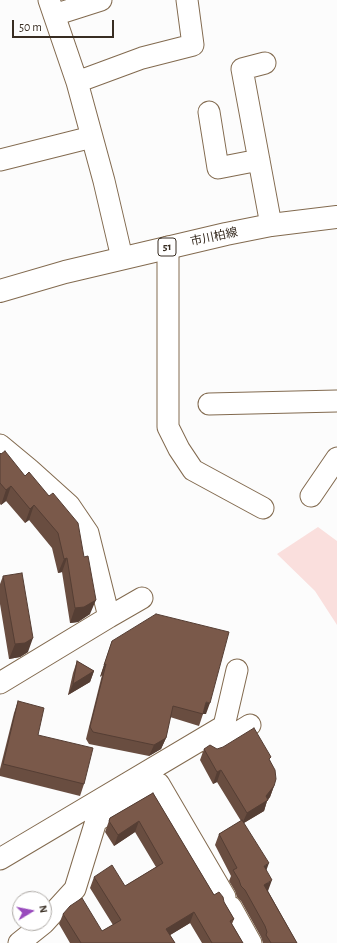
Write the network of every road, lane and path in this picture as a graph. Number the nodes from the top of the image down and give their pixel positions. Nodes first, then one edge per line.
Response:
1 (101, 0) edge
2 (187, 0) edge
3 (52, 8) edge
4 (265, 63) dead end
5 (77, 82) junction
6 (209, 112) dead end
7 (92, 137) junction
8 (0, 160) edge
9 (259, 160) junction
10 (337, 217) edge
11 (271, 225) junction
12 (168, 247) junction
13 (122, 258) junction
14 (0, 291) edge
15 (337, 401) edge
16 (208, 404) dead end
17 (0, 445) edge
18 (337, 458) edge
19 (311, 496) dead end
20 (263, 508) dead end
21 (142, 598) dead end
22 (109, 617) junction
23 (237, 670) dead end
24 (0, 683) edge
25 (250, 725) dead end
26 (159, 784) junction
27 (0, 859) edge
28 (52, 914) edge
29 (34, 931) edge
30 (19, 943) edge
31 (251, 943) edge

1 - 3 street
2 - 5 street
3 - 5 street
4 - 9 street
5 - 7 street
6 - 9 street
7 - 8 street
7 - 13 street
9 - 11 street
10 - 11 main road, 市川柏線 / 51
11 - 12 main road, 市川柏線 / 51
12 - 13 main road, 市川柏線 / 51
12 - 20 street
13 - 14 main road, 市川柏線 / 51
15 - 16 street
17 - 22 street
18 - 19 street
21 - 22 street
22 - 24 street
23 - 27 street
25 - 26 street
26 - 28 street
26 - 31 street
29 - 30 street

